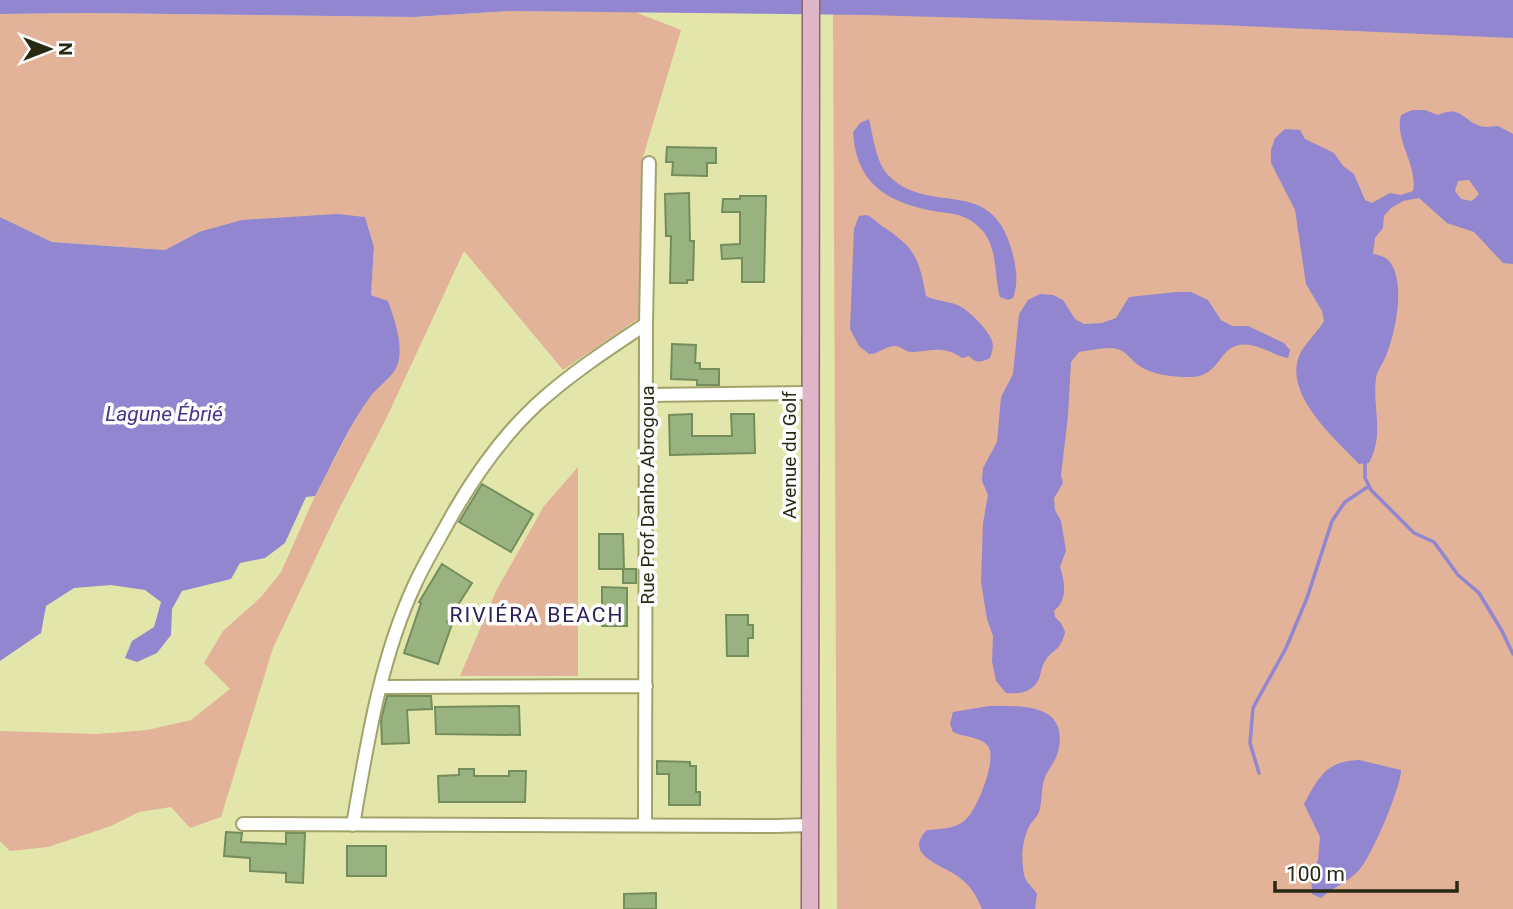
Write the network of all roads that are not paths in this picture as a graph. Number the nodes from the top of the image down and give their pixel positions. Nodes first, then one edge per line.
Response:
1 (811, 0) edge
2 (649, 163) dead end
3 (646, 324) junction
4 (810, 393) junction
5 (647, 395) junction
6 (646, 686) junction
7 (380, 687) junction
8 (243, 824) dead end
9 (354, 825) junction
10 (811, 825) junction
11 (645, 826) junction
12 (810, 909) edge

1 - 4 main road, Avenue du Golf
2 - 3 street, Rue Prof Danho Abrogoua
3 - 5 street, Rue Prof Danho Abrogoua
3 - 7 street
4 - 5 street
4 - 10 main road, Avenue du Golf
5 - 6 street, Rue Prof Danho Abrogoua
6 - 7 street
6 - 11 street, Rue Prof Danho Abrogoua
7 - 9 street
8 - 9 street
9 - 11 street
10 - 11 street
10 - 12 main road, Avenue du Golf

